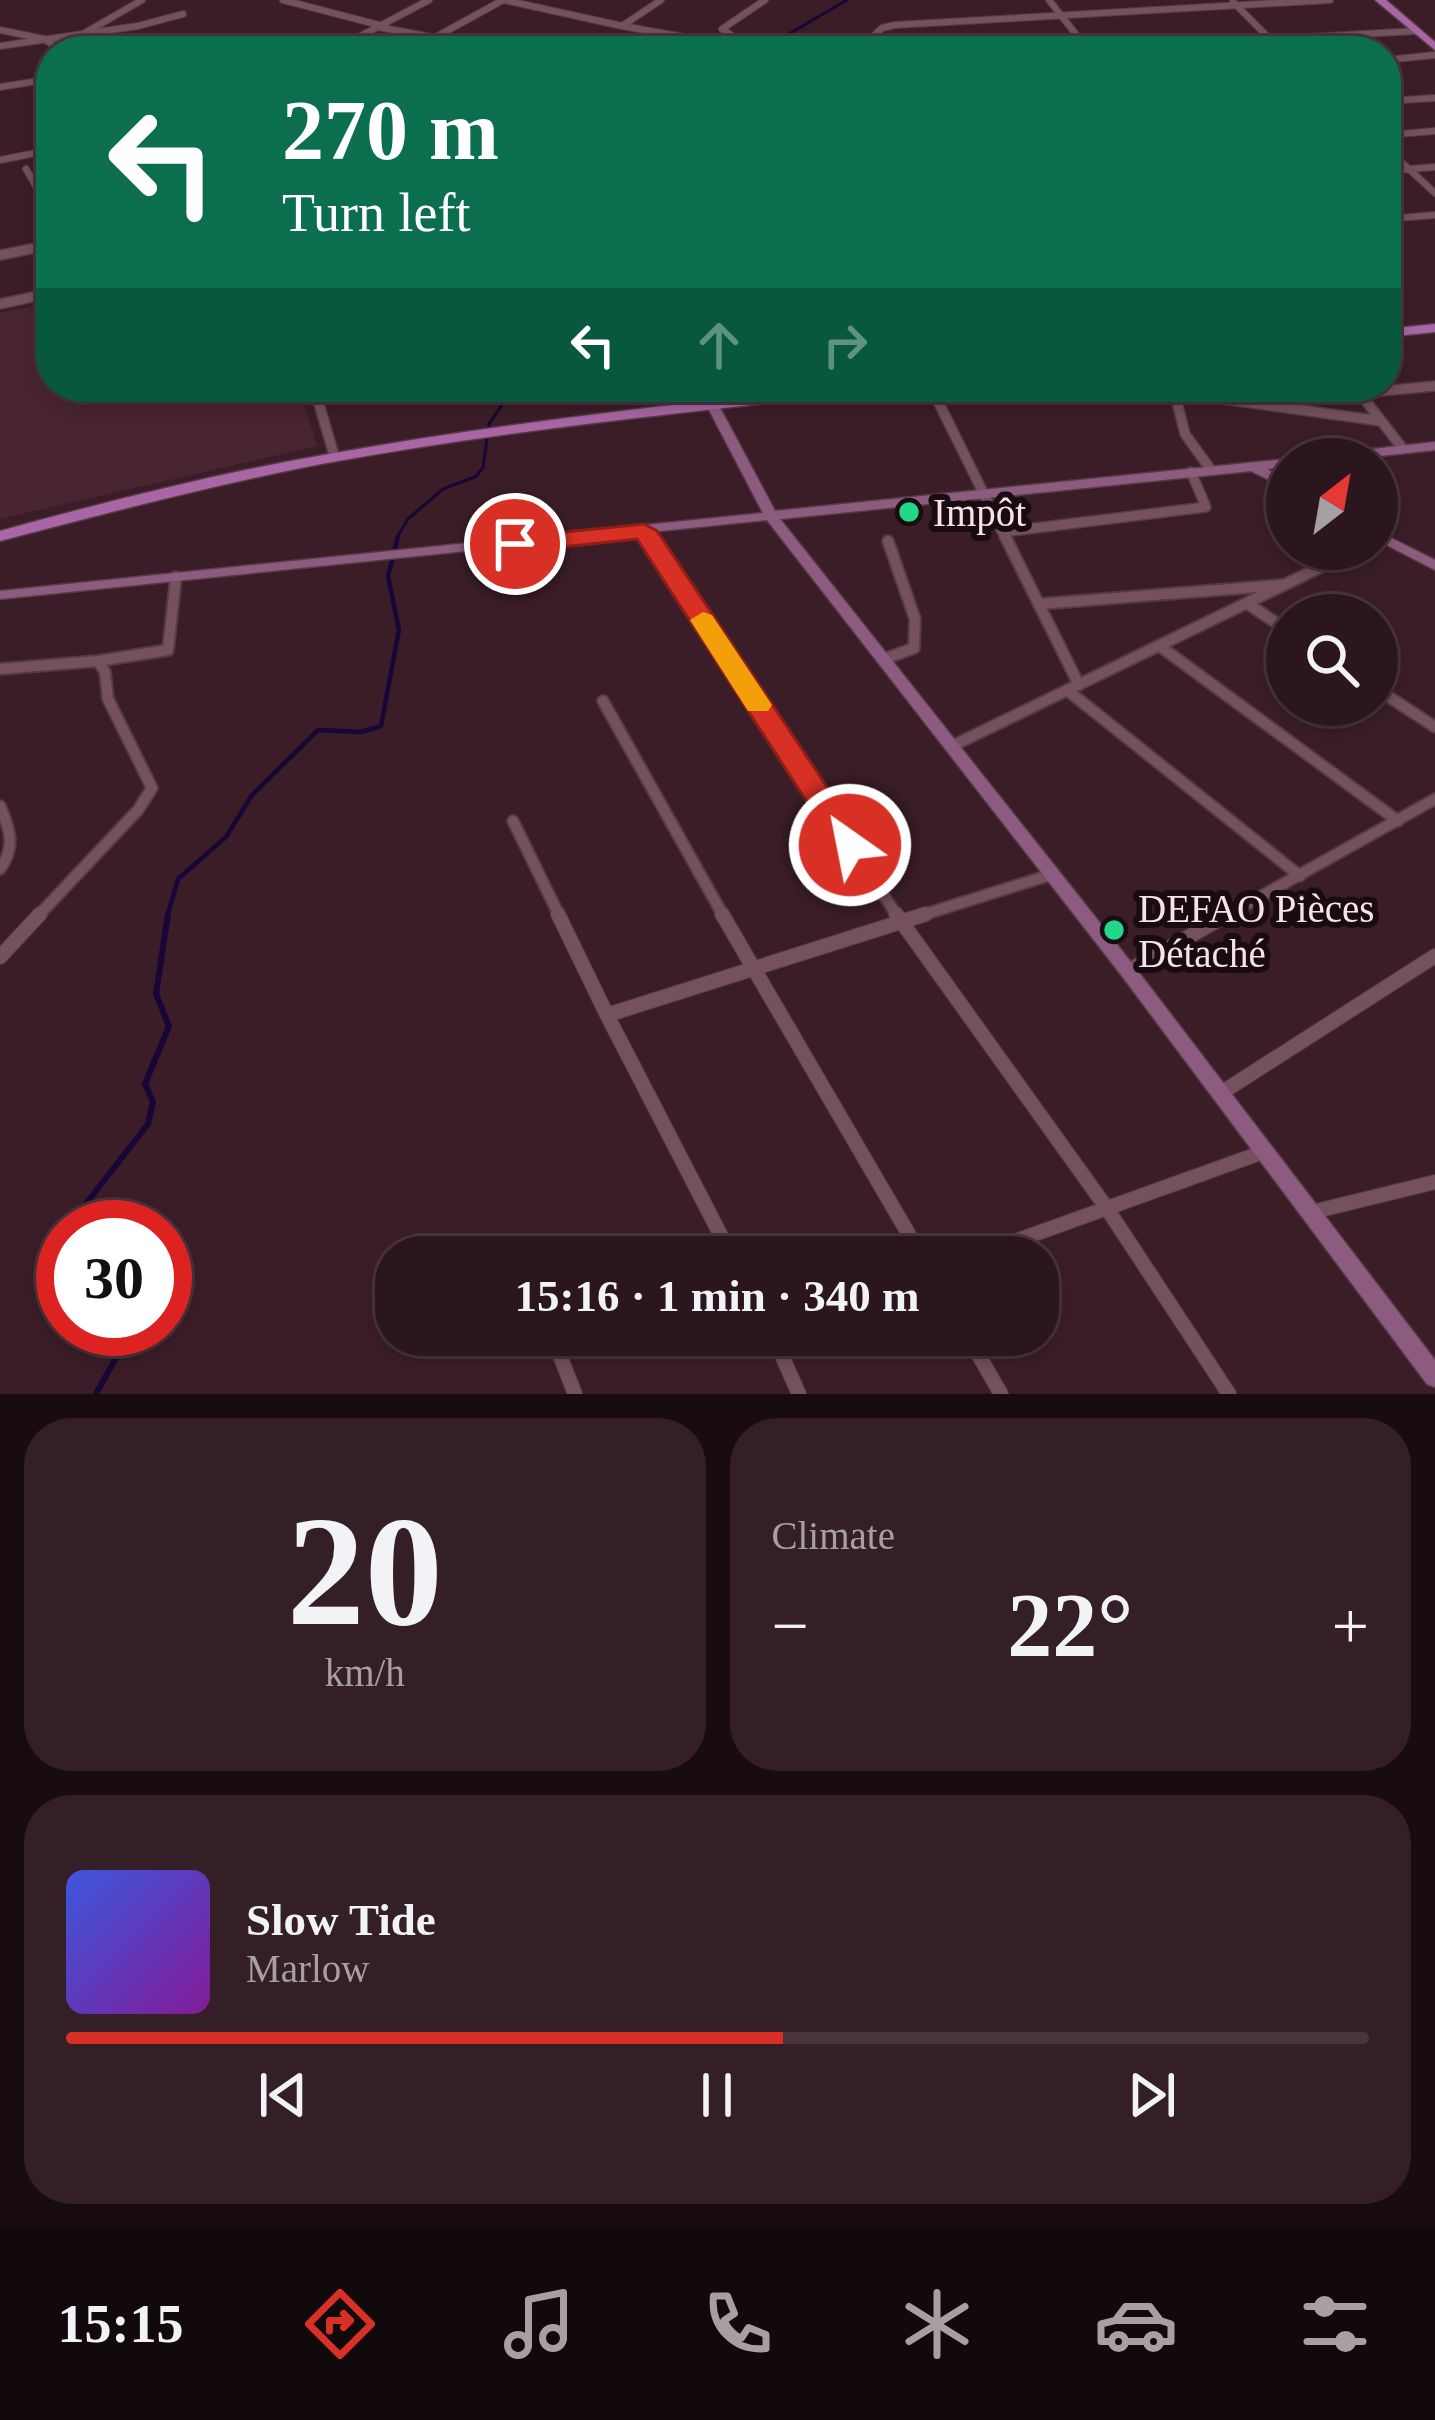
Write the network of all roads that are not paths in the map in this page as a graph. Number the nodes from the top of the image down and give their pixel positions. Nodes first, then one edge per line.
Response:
1 (142, 0) edge
2 (283, 0) edge
3 (429, 0) edge
4 (503, 0) edge
5 (661, 0) edge
6 (765, 0) edge
7 (1049, 0) edge
8 (1330, 0) edge
9 (1380, 0) edge
10 (1234, 3) edge
11 (183, 14) dead end
12 (1061, 15) junction
13 (379, 26) junction
14 (622, 26) junction
15 (0, 30) edge
16 (1416, 31) junction
17 (83, 34) junction
18 (50, 36) edge
19 (360, 36) edge
20 (425, 36) edge
21 (438, 36) edge
22 (679, 36) edge
23 (732, 36) edge
24 (877, 36) edge
25 (1078, 36) edge
26 (1267, 36) edge
27 (1325, 36) edge
28 (33, 37) junction
29 (36, 37) edge
30 (36, 38) edge
31 (0, 46) edge
32 (1435, 51) edge
33 (1401, 57) edge
34 (36, 81) edge
35 (0, 87) edge
36 (1435, 98) edge
37 (1401, 100) edge
38 (1435, 131) edge
39 (1401, 134) edge
40 (36, 153) edge
41 (0, 160) edge
42 (1401, 162) edge
43 (1435, 167) edge
44 (26, 170) dead end
45 (1401, 170) edge
46 (1410, 170) junction
47 (36, 187) edge
48 (1435, 193) edge
49 (1435, 215) edge
50 (1401, 218) edge
51 (36, 247) edge
52 (0, 255) edge
53 (36, 296) edge
54 (0, 304) edge
55 (1435, 328) edge
56 (1401, 331) edge
57 (1435, 386) edge
58 (1401, 388) edge
59 (318, 402) edge
60 (669, 402) edge
61 (712, 402) edge
62 (938, 402) edge
63 (1176, 402) edge
64 (1235, 402) edge
65 (1367, 402) edge
66 (1381, 421) junction
67 (1435, 446) edge
68 (1403, 449) junction
69 (1398, 450) edge
70 (334, 455) junction
71 (1266, 465) edge
72 (1253, 466) junction
73 (1211, 470) junction
74 (1190, 472) junction
75 (1266, 473) edge
76 (982, 495) junction
77 (771, 516) junction
78 (644, 531) junction
79 (1004, 532) junction
80 (0, 536) edge
81 (888, 541) dead end
82 (1398, 547) edge
83 (1435, 566) edge
84 (1316, 570) edge
85 (176, 578) junction
86 (1288, 584) junction
87 (0, 595) edge
88 (1039, 604) junction
89 (1248, 604) junction
90 (1266, 616) edge
91 (1161, 647) junction
92 (887, 658) junction
93 (98, 661) junction
94 (0, 670) edge
95 (1073, 688) junction
96 (604, 701) dead end
97 (1398, 703) edge
98 (1435, 728) edge
99 (952, 746) junction
100 (1435, 800) edge
101 (0, 806) edge
102 (513, 821) dead end
103 (1398, 821) junction
104 (0, 869) edge
105 (1050, 874) junction
106 (1300, 876) junction
107 (902, 924) junction
108 (1435, 956) edge
109 (0, 957) edge
110 (753, 970) junction
111 (1128, 970) junction
112 (607, 1016) junction
113 (1221, 1093) junction
114 (1266, 1151) junction
115 (1435, 1182) edge
116 (1106, 1208) junction
117 (1312, 1212) junction
118 (721, 1236) edge
119 (910, 1236) edge
120 (1029, 1236) edge
121 (560, 1356) edge
122 (782, 1356) edge
123 (980, 1356) edge
124 (1435, 1377) edge
125 (575, 1394) edge
126 (799, 1394) edge
127 (1001, 1394) edge
128 (1229, 1394) edge

1 - 17 street
2 - 13 street
3 - 13 street
4 - 14 street
4 - 21 street
5 - 14 street
6 - 23 street
7 - 12 street
8 - 10 street
9 - 16 main road
10 - 12 street
10 - 26 street
11 - 17 street
12 - 24 street
12 - 25 street
13 - 19 street
13 - 20 street
14 - 22 street
15 - 28 street
16 - 27 street
16 - 32 main road
17 - 18 street
28 - 29 street
28 - 30 street
28 - 31 street
32 - 33 street
34 - 35 street
36 - 37 street
38 - 39 street
40 - 41 street
42 - 46 street
43 - 46 street
44 - 47 street
45 - 46 street
46 - 48 street
49 - 50 street
51 - 52 street
53 - 54 street
55 - 56 main road
57 - 58 street
59 - 70 street
60 - 70 main road
61 - 77 street
62 - 76 street
63 - 73 street
64 - 66 street
65 - 66 street
66 - 68 street
67 - 68 street
68 - 69 street
70 - 80 main road
71 - 72 street
72 - 73 street
72 - 75 street
73 - 74 street
74 - 76 street
74 - 79 street
76 - 77 street
76 - 79 street
77 - 78 street
77 - 92 street
78 - 85 street
78 - 107 street
79 - 88 street
81 - 92 street
82 - 83 street
84 - 86 street
85 - 87 street
85 - 93 street
86 - 88 street
86 - 89 street
88 - 95 street
89 - 90 street
89 - 91 street
91 - 95 street
91 - 103 street
92 - 99 street
93 - 94 street
93 - 109 street
95 - 99 street
95 - 106 street
96 - 110 street
97 - 98 street
99 - 105 street
100 - 103 street
101 - 104 street
102 - 112 street
103 - 106 street
105 - 107 street
105 - 111 street
106 - 111 street
107 - 110 street
107 - 116 street
108 - 113 street
110 - 112 street
110 - 119 street
111 - 113 street
112 - 118 street
113 - 114 street
114 - 116 street
114 - 117 street
115 - 117 street
116 - 120 street
116 - 128 street
117 - 124 street
121 - 125 street
122 - 126 street
123 - 127 street

